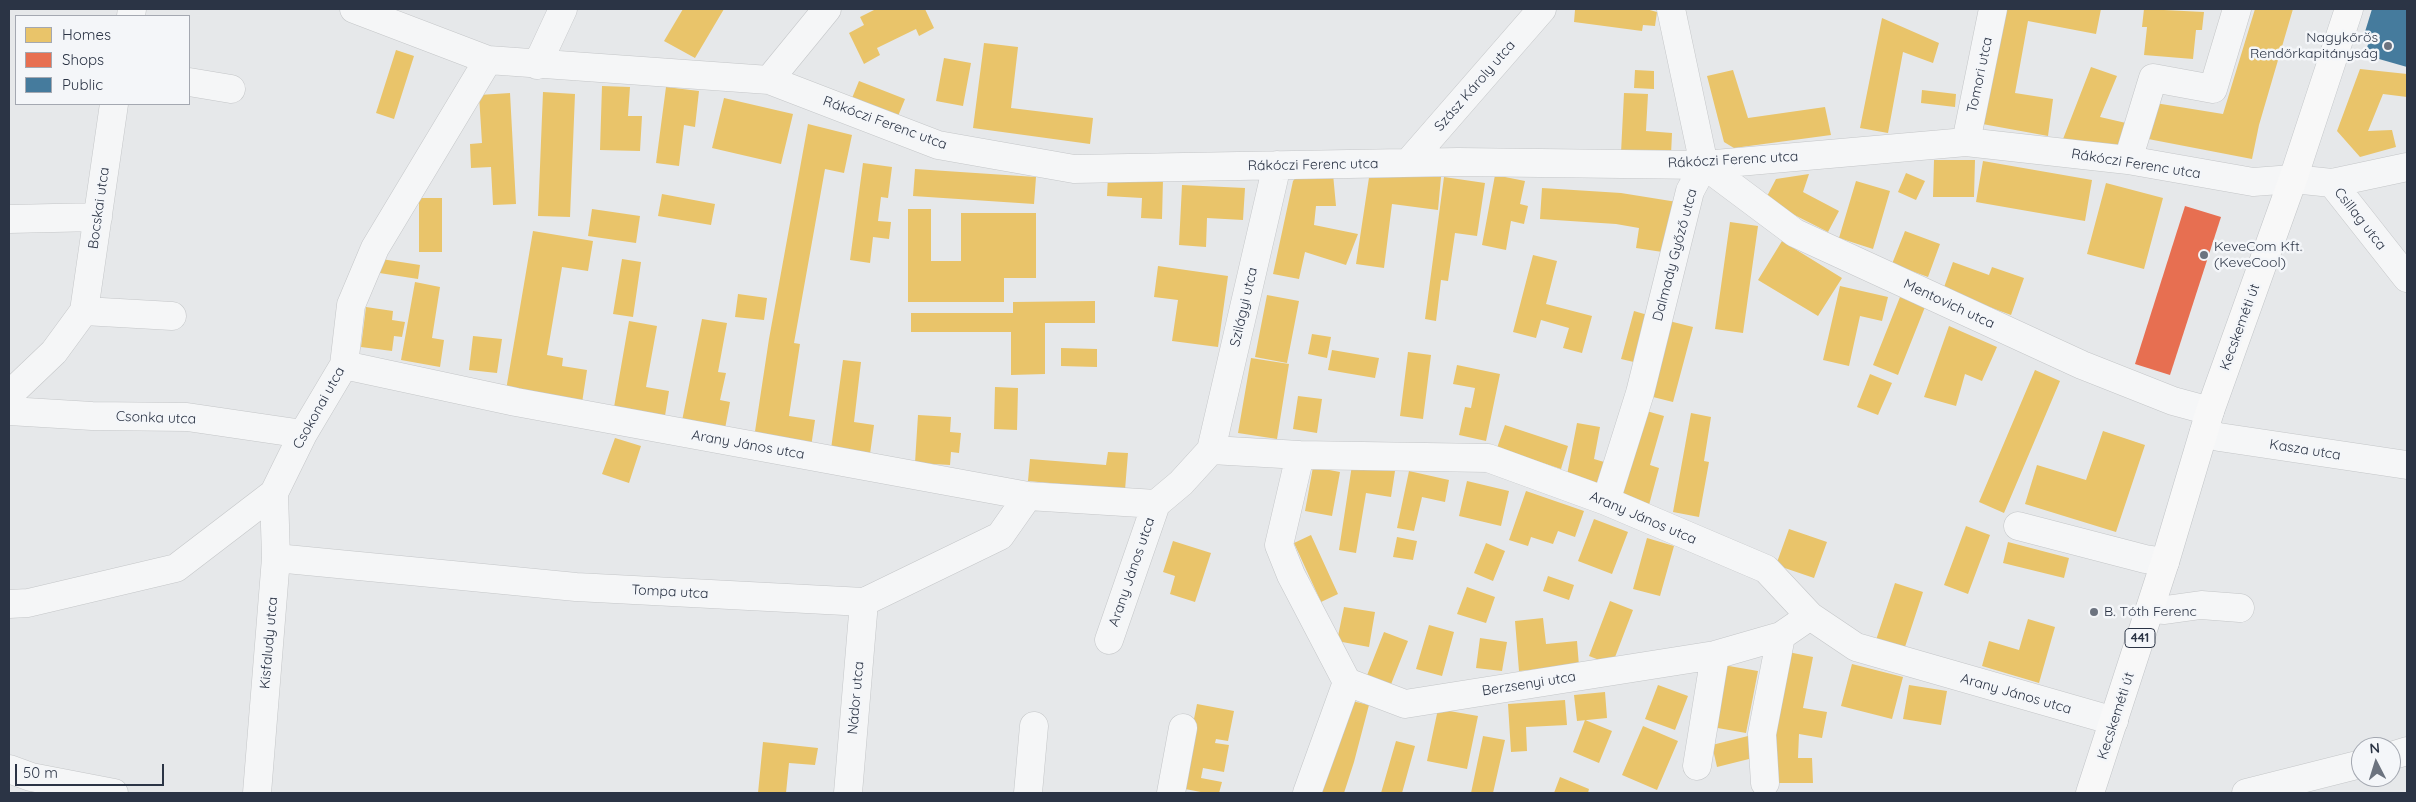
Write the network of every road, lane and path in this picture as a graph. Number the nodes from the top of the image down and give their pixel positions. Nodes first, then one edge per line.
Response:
1 (354, 9) edge
2 (563, 9) edge
3 (827, 9) edge
4 (1542, 9) edge
5 (1671, 9) edge
6 (1993, 9) edge
7 (2237, 9) edge
8 (2349, 9) edge
9 (488, 60) junction
10 (537, 65) junction
11 (769, 80) junction
12 (190, 82) edge
13 (231, 89) dead end
14 (114, 105) edge
15 (1966, 142) junction
16 (2128, 160) junction
17 (1408, 163) junction
18 (1278, 165) junction
19 (1704, 165) junction
20 (2407, 167) edge
21 (2293, 179) junction
22 (2332, 183) junction
23 (98, 217) junction
24 (9, 219) edge
25 (2407, 278) edge
26 (84, 311) junction
27 (172, 316) dead end
28 (344, 365) junction
29 (9, 395) edge
30 (9, 411) edge
31 (2207, 422) junction
32 (303, 434) junction
33 (1211, 450) junction
34 (1300, 455) junction
35 (2407, 465) edge
36 (274, 493) junction
37 (1028, 496) junction
38 (1606, 501) junction
39 (1156, 504) junction
40 (2018, 526) dead end
41 (276, 558) junction
42 (2165, 562) junction
43 (864, 602) junction
44 (9, 604) edge
45 (2240, 608) dead end
46 (2150, 609) junction
47 (1810, 616) junction
48 (1781, 636) junction
49 (1109, 640) dead end
50 (1715, 654) junction
51 (1347, 682) junction
52 (2114, 721) junction
53 (1034, 726) dead end
54 (1184, 728) dead end
55 (1697, 766) dead end
56 (2351, 767) edge
57 (20, 780) edge
58 (1765, 783) dead end
59 (114, 793) edge
60 (257, 793) edge
61 (848, 793) edge
62 (1028, 793) edge
63 (1171, 793) edge
64 (1307, 793) edge
65 (2090, 793) edge
66 (2246, 793) edge

1 - 9 street, Rákóczi Ferenc utca
2 - 10 street
3 - 11 street
4 - 17 street, Szász Károly utca
5 - 19 street
6 - 15 street, Tomori utca
7 - 16 street
8 - 21 main road, Kecskeméti út / 441
9 - 10 street, Rákóczi Ferenc utca
9 - 28 street, Csokonai utca
10 - 11 street, Rákóczi Ferenc utca
11 - 18 street, Rákóczi Ferenc utca
12 - 13 street
14 - 23 street, Bocskai utca
15 - 16 street, Rákóczi Ferenc utca
15 - 19 street, Rákóczi Ferenc utca
16 - 21 street, Rákóczi Ferenc utca
17 - 18 street, Rákóczi Ferenc utca
17 - 19 street, Rákóczi Ferenc utca
18 - 33 street, Szilágyi utca
19 - 31 street, Mentovich utca
19 - 38 street, Dalmady Győző utca
20 - 22 street, Rákóczi Ferenc utca
21 - 22 street, Rákóczi Ferenc utca
21 - 31 main road, Kecskeméti út / 441
22 - 25 street, Csillag utca
23 - 24 street
23 - 26 street, Bocskai utca
26 - 27 street
26 - 29 street, Bocskai utca
28 - 32 street, Csokonai utca
28 - 37 street, Arany János utca
30 - 32 street, Csonka utca
31 - 35 street, Kasza utca
31 - 42 main road, Kecskeméti út / 441
32 - 36 street, Csokonai utca
33 - 34 street, Arany János utca
33 - 39 street, Arany János utca
34 - 38 street, Arany János utca
34 - 51 street
36 - 41 street, Kisfaludy utca
36 - 44 street, Csokonai utca
37 - 39 street, Arany János utca
37 - 43 street, Tompa utca
38 - 47 street, Arany János utca
39 - 49 street, Arany János utca
40 - 42 street
41 - 43 street, Tompa utca
41 - 60 street, Kisfaludy utca
42 - 46 main road, Kecskeméti út / 441
43 - 61 street, Nádor utca
45 - 46 street
46 - 52 main road, Kecskeméti út / 441
47 - 48 street, Berzsenyi utca
47 - 52 street, Arany János utca
48 - 50 street, Berzsenyi utca
48 - 58 street
50 - 51 street, Berzsenyi utca
50 - 55 street
51 - 64 street
52 - 65 main road, Kecskeméti út / 441
53 - 62 street
54 - 63 street
56 - 66 street
57 - 59 street

